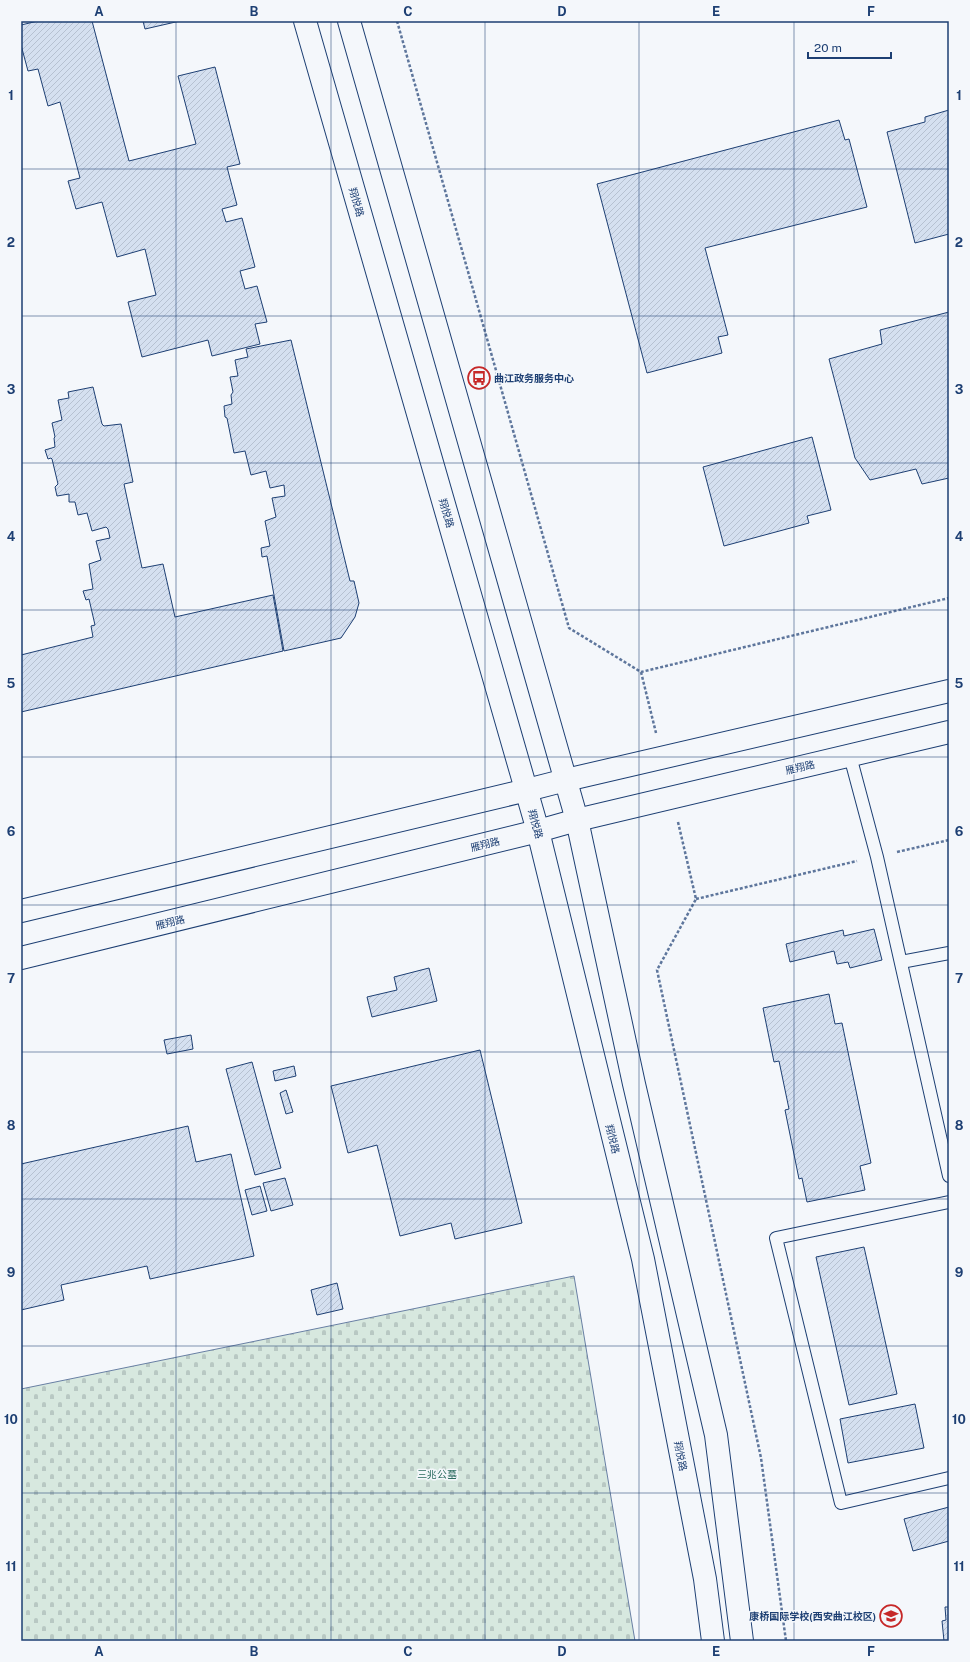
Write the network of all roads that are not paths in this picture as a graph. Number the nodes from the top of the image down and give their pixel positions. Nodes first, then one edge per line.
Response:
1 (305, 21) edge
2 (349, 21) edge
3 (949, 691) edge
4 (949, 732) edge
5 (850, 756) junction
6 (566, 780) junction
7 (527, 790) junction
8 (577, 820) junction
9 (538, 831) junction
10 (21, 911) edge
11 (949, 954) edge
12 (21, 958) edge
13 (901, 962) junction
14 (949, 1176) edge
15 (949, 1202) edge
16 (949, 1478) edge
17 (712, 1641) edge
18 (742, 1641) edge

1 - 7 street, 翔悦路
2 - 6 street
3 - 6 street
4 - 5 street, 雁翔路
5 - 8 street, 雁翔路
5 - 13 lane
6 - 7 street
6 - 8 street
7 - 9 street, 翔悦路
7 - 10 street
8 - 9 street, 雁翔路
8 - 18 street
9 - 12 street, 雁翔路
9 - 17 street, 翔悦路
11 - 13 lane
13 - 14 lane
15 - 16 lane

